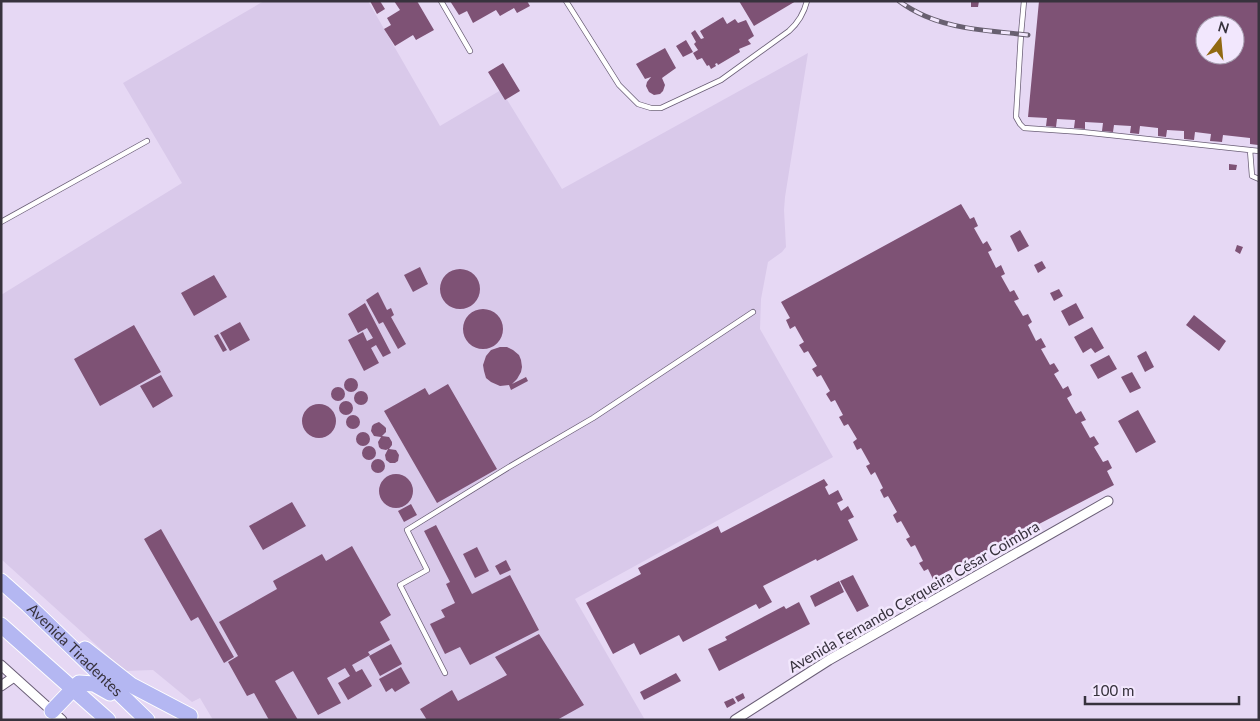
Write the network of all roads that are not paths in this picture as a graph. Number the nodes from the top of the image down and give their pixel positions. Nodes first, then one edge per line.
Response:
1 (440, 1) edge
2 (566, 1) edge
3 (807, 1) edge
4 (1024, 1) edge
5 (470, 50) dead end
6 (147, 141) dead end
7 (1250, 150) junction
8 (1259, 151) edge
9 (1259, 179) edge
10 (1, 222) edge
11 (753, 312) dead end
12 (1108, 501) dead end
13 (1, 581) edge
14 (42, 618) junction
15 (1, 625) edge
16 (1, 665) edge
17 (445, 673) dead end
18 (14, 677) junction
19 (1, 686) edge
20 (73, 688) junction
21 (57, 715) edge
22 (192, 718) edge
23 (108, 720) edge
24 (146, 720) edge
25 (735, 720) edge

1 - 5 lane
2 - 3 lane
4 - 7 lane
6 - 10 lane
7 - 8 lane
7 - 9 lane
11 - 17 lane
12 - 25 street, Avenida Fernando Cerqueira César Coimbra
13 - 14 highway, Avenida Tiradentes
14 - 22 highway
14 - 24 highway, Avenida Tiradentes
15 - 20 highway, Avenida Tiradentes
16 - 18 street
18 - 19 street
18 - 21 street
20 - 21 highway
20 - 23 highway, Avenida Tiradentes
20 - 24 highway

